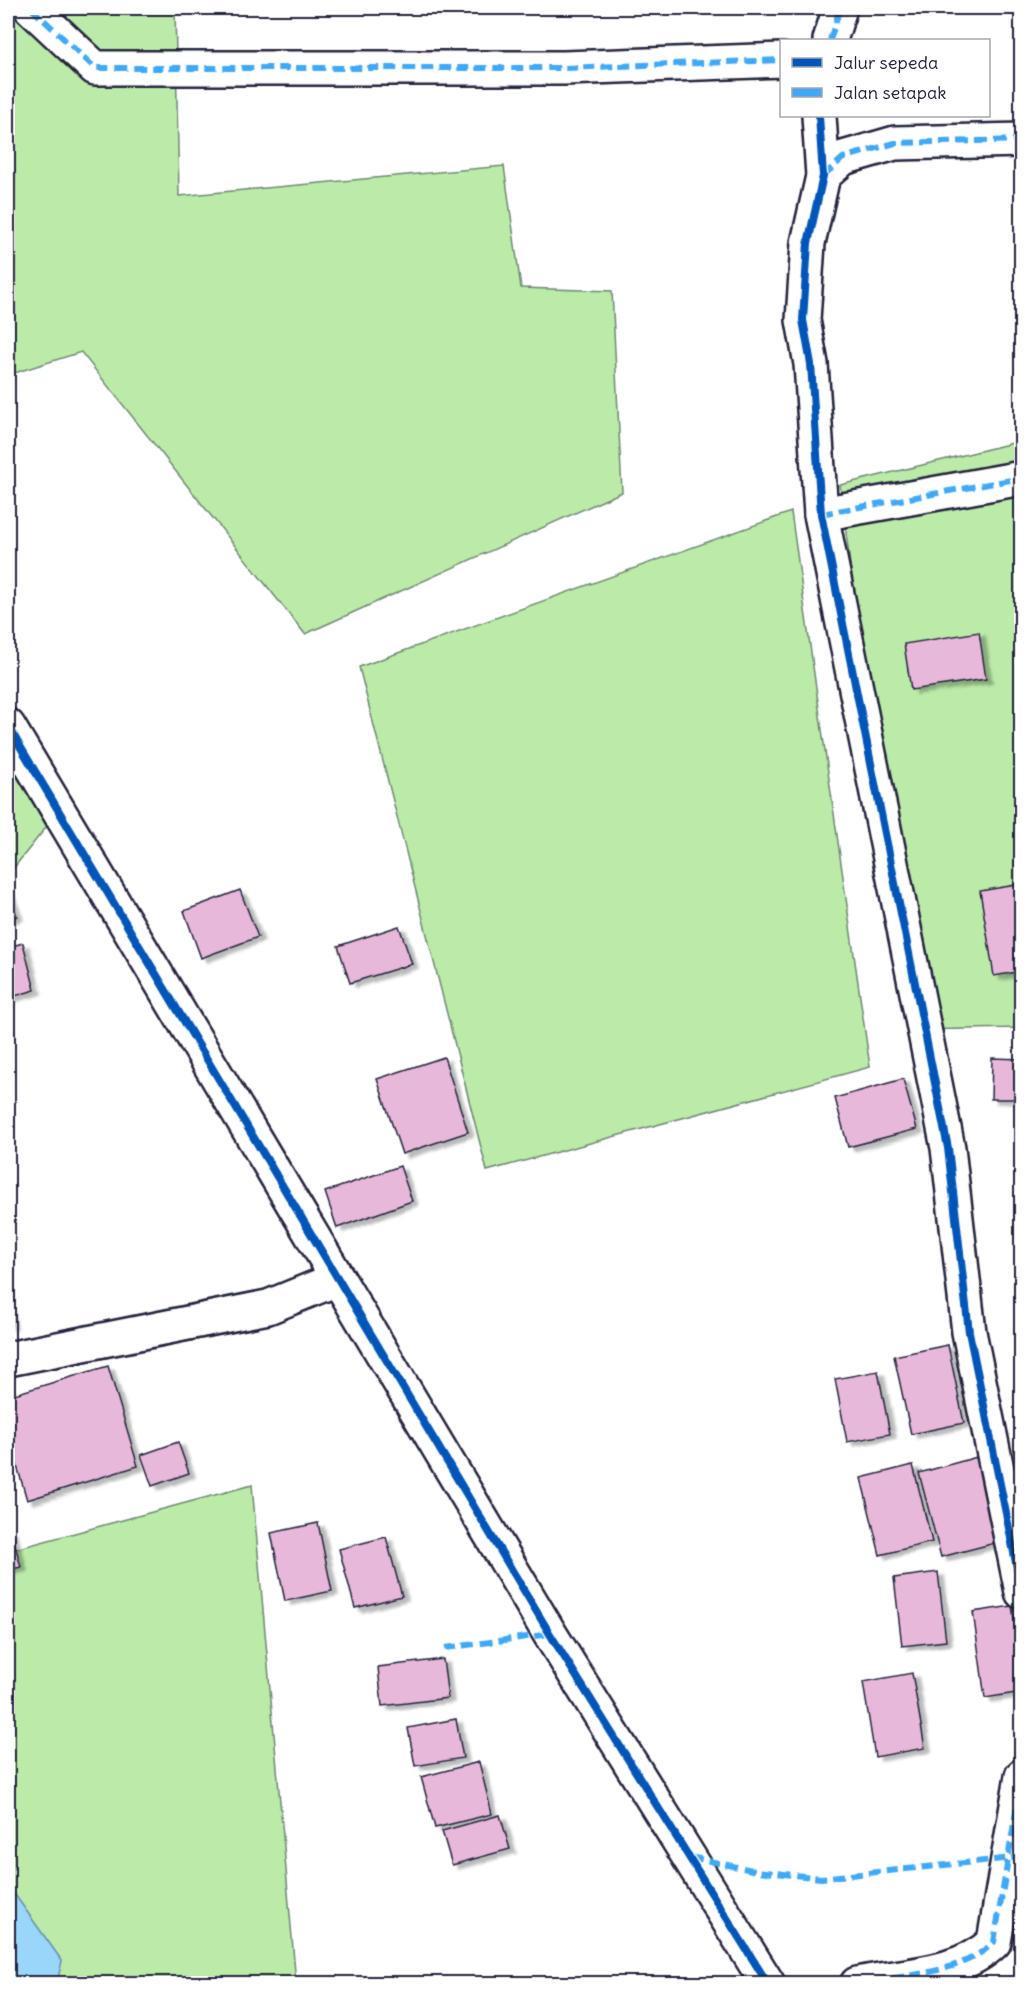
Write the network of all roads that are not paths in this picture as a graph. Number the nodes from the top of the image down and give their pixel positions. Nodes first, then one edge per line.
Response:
1 (31, 8) edge
2 (840, 8) edge
3 (830, 39) edge
4 (780, 60) edge
5 (819, 117) edge
6 (1022, 140) edge
7 (823, 176) junction
8 (1022, 478) edge
9 (821, 514) junction
10 (8, 726) edge
11 (337, 1279) junction
12 (8, 1359) edge
13 (1022, 1592) edge
14 (1022, 1776) edge
15 (1014, 1858) edge
16 (768, 1983) edge
17 (857, 1983) edge

1 - 4 street
2 - 3 street
5 - 7 street
6 - 7 street
7 - 9 street
8 - 9 street
9 - 13 street
10 - 11 street
11 - 12 street
11 - 16 street
14 - 15 street
15 - 17 street

